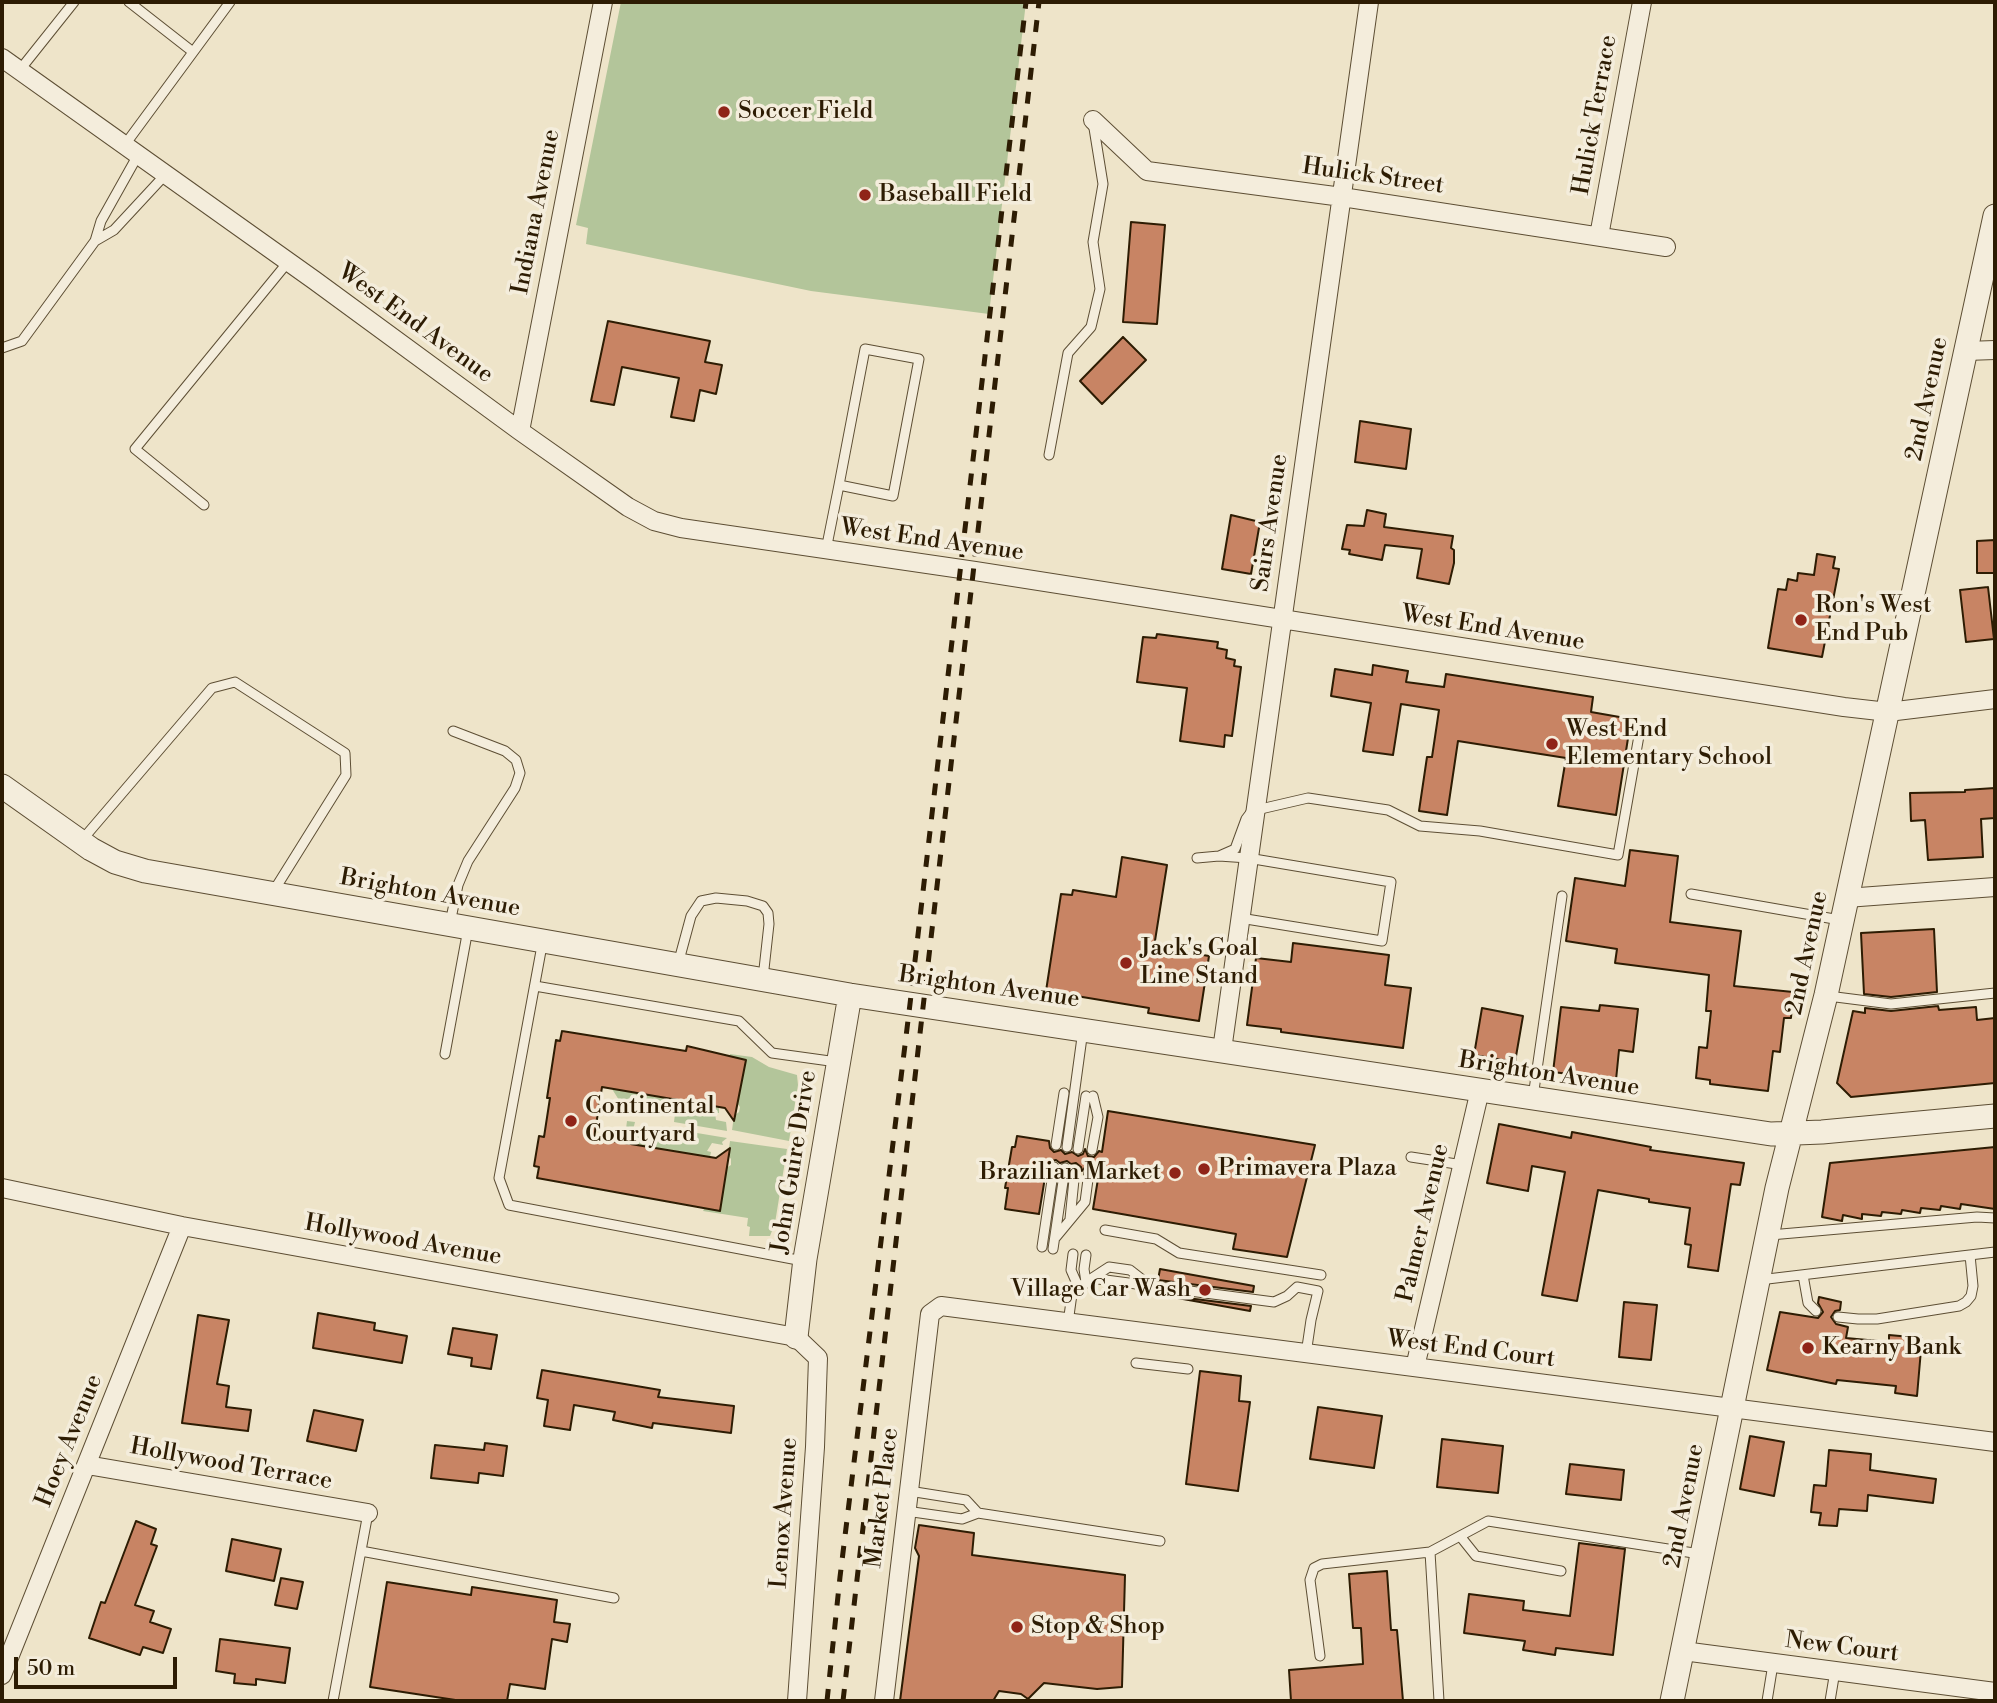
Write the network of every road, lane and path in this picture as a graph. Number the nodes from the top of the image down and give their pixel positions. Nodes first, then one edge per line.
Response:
1 (74, 2) edge
2 (129, 2) edge
3 (229, 2) edge
4 (603, 2) edge
5 (1369, 2) edge
6 (1642, 2) edge
7 (193, 52) junction
8 (2, 58) edge
9 (19, 71) junction
10 (1093, 120) joint
11 (131, 151) junction
12 (165, 174) junction
13 (1342, 197) junction
14 (1995, 215) edge
15 (1599, 236) junction
16 (95, 241) junction
17 (1666, 247) dead end
18 (288, 262) junction
19 (2, 348) edge
20 (1995, 350) edge
21 (1966, 351) junction
22 (520, 431) junction
23 (1049, 455) dead end
24 (839, 485) junction
25 (204, 505) dead end
26 (826, 550) junction
27 (1282, 620) junction
28 (1995, 699) edge
29 (1888, 712) junction
30 (1640, 730) dead end
31 (453, 731) dead end
32 (2, 786) edge
33 (1255, 810) junction
34 (81, 841) junction
35 (1219, 856) junction
36 (1197, 858) dead end
37 (1248, 858) junction
38 (1995, 887) edge
39 (272, 893) junction
40 (1691, 894) dead end
41 (1562, 896) dead end
42 (1844, 909) junction
43 (1240, 918) junction
44 (459, 926) junction
45 (543, 940) junction
46 (678, 964) junction
47 (763, 979) junction
48 (535, 986) junction
49 (1995, 993) edge
50 (850, 995) junction
51 (1826, 995) junction
52 (1083, 1028) junction
53 (1222, 1051) junction
54 (445, 1054) dead end
55 (837, 1062) junction
56 (1480, 1090) junction
57 (1064, 1093) dead end
58 (1533, 1099) junction
59 (1995, 1116) edge
60 (1793, 1134) junction
61 (1056, 1145) dead end
62 (1067, 1147) dead end
63 (1078, 1149) dead end
64 (1092, 1150) dead end
65 (1410, 1157) dead end
66 (1463, 1165) junction
67 (1054, 1167) dead end
68 (1065, 1168) dead end
69 (1075, 1170) dead end
70 (1089, 1172) dead end
71 (2, 1188) edge
72 (1995, 1218) edge
73 (1069, 1220) junction
74 (182, 1226) junction
75 (1105, 1230) dead end
76 (1767, 1235) junction
77 (1055, 1238) junction
78 (1042, 1247) dead end
79 (1053, 1249) dead end
80 (1995, 1252) edge
81 (1073, 1254) dead end
82 (1086, 1255) dead end
83 (1970, 1255) junction
84 (805, 1261) junction
85 (1300, 1272) junction
86 (1321, 1275) dead end
87 (1803, 1275) junction
88 (1758, 1280) junction
89 (1082, 1284) junction
90 (1297, 1287) junction
91 (941, 1306) joint
92 (1816, 1311) dead end
93 (1838, 1317) dead end
94 (1069, 1323) junction
95 (796, 1337) junction
96 (1306, 1354) junction
97 (1136, 1363) dead end
98 (1415, 1367) junction
99 (1188, 1369) dead end
100 (1731, 1409) junction
101 (1995, 1442) edge
102 (87, 1465) junction
103 (909, 1491) junction
104 (906, 1511) junction
105 (368, 1513) joint
106 (978, 1513) junction
107 (1460, 1536) junction
108 (1160, 1541) dead end
109 (360, 1551) junction
110 (1430, 1552) junction
111 (1701, 1555) junction
112 (1561, 1572) dead end
113 (614, 1598) dead end
114 (1683, 1651) junction
115 (1320, 1656) dead end
116 (1773, 1664) junction
117 (1835, 1671) junction
118 (2, 1675) edge
119 (1995, 1692) edge
120 (333, 1701) edge
121 (797, 1701) edge
122 (884, 1701) edge
123 (1440, 1701) edge
124 (1672, 1701) edge
125 (1767, 1701) edge
126 (1830, 1701) edge

1 - 9 lane
2 - 7 lane
3 - 7 lane
4 - 22 street, Indiana Avenue
5 - 13 street, Sairs Avenue
6 - 15 street, Hulick Terrace
7 - 11 lane
8 - 9 street, West End Avenue
9 - 11 street, West End Avenue
10 - 13 street, Hulick Street
10 - 23 lane
11 - 12 street, West End Avenue
11 - 16 lane
12 - 16 lane
12 - 18 street, West End Avenue
13 - 15 street, Hulick Street
13 - 27 street, Sairs Avenue
14 - 21 street, 2nd Avenue
15 - 17 street, Hulick Street
16 - 19 lane
18 - 22 street, West End Avenue
18 - 25 lane
20 - 21 street
21 - 29 street, 2nd Avenue
22 - 26 street, West End Avenue
24 - 24 lane
24 - 26 lane
26 - 27 street, West End Avenue
27 - 29 street, West End Avenue
27 - 33 street, Sairs Avenue
28 - 29 street, West End Avenue
29 - 42 street, 2nd Avenue
30 - 33 lane
31 - 44 lane
32 - 34 street, Brighton Avenue
33 - 35 lane
33 - 37 street, Sairs Avenue
34 - 39 street, Brighton Avenue
34 - 39 lane
35 - 36 lane
35 - 37 lane
37 - 43 street, Sairs Avenue
37 - 43 lane
38 - 42 street
39 - 44 street, Brighton Avenue
40 - 42 lane
41 - 58 lane
42 - 51 street, 2nd Avenue
43 - 53 street, Sairs Avenue
44 - 45 street, Brighton Avenue
44 - 54 lane
45 - 46 street, Brighton Avenue
45 - 48 lane
46 - 47 street, Brighton Avenue
46 - 47 lane
47 - 50 street, Brighton Avenue
48 - 55 lane
48 - 84 lane
49 - 51 lane
50 - 52 street, Brighton Avenue
50 - 55 street, John Guire Drive
51 - 60 street, 2nd Avenue
52 - 53 street, Brighton Avenue
52 - 62 lane
53 - 56 street, Brighton Avenue
55 - 84 street, John Guire Drive
56 - 58 street, Brighton Avenue
56 - 66 street, Palmer Avenue
57 - 61 lane
58 - 60 street, Brighton Avenue
59 - 60 street, Brighton Avenue
60 - 76 street, 2nd Avenue
63 - 64 lane
65 - 66 lane
66 - 98 street, Palmer Avenue
67 - 78 lane
68 - 77 lane
69 - 73 lane
70 - 73 lane
71 - 74 street, Hollywood Avenue
72 - 76 lane
73 - 77 lane
74 - 95 street, Hollywood Avenue
74 - 102 street, Hoey Avenue
75 - 85 lane
76 - 88 street, 2nd Avenue
77 - 79 lane
80 - 83 lane
81 - 89 lane
82 - 89 lane
83 - 87 lane
83 - 93 lane
84 - 95 street, John Guire Drive
85 - 86 lane
85 - 90 lane
87 - 88 lane
87 - 92 lane
88 - 100 street, 2nd Avenue
89 - 90 lane
89 - 94 lane
90 - 96 lane
91 - 94 street, West End Court
91 - 103 street, Market Place
94 - 96 street, West End Court
95 - 121 street, Lenox Avenue
96 - 98 street, West End Court
97 - 99 lane
98 - 100 street, West End Court
100 - 101 street, West End Court
100 - 111 street, 2nd Avenue
102 - 105 street, Hollywood Terrace
102 - 118 street, Hoey Avenue
103 - 104 street, Market Place
103 - 106 lane
104 - 106 lane
104 - 122 street, Market Place
105 - 109 lane
106 - 108 lane
107 - 110 lane
107 - 111 lane
107 - 112 lane
109 - 113 lane
109 - 120 lane
110 - 115 lane
110 - 123 lane
111 - 114 street, 2nd Avenue
114 - 116 street, New Court
114 - 124 street, 2nd Avenue
116 - 117 street, New Court
116 - 125 lane
117 - 119 street, New Court
117 - 126 lane

